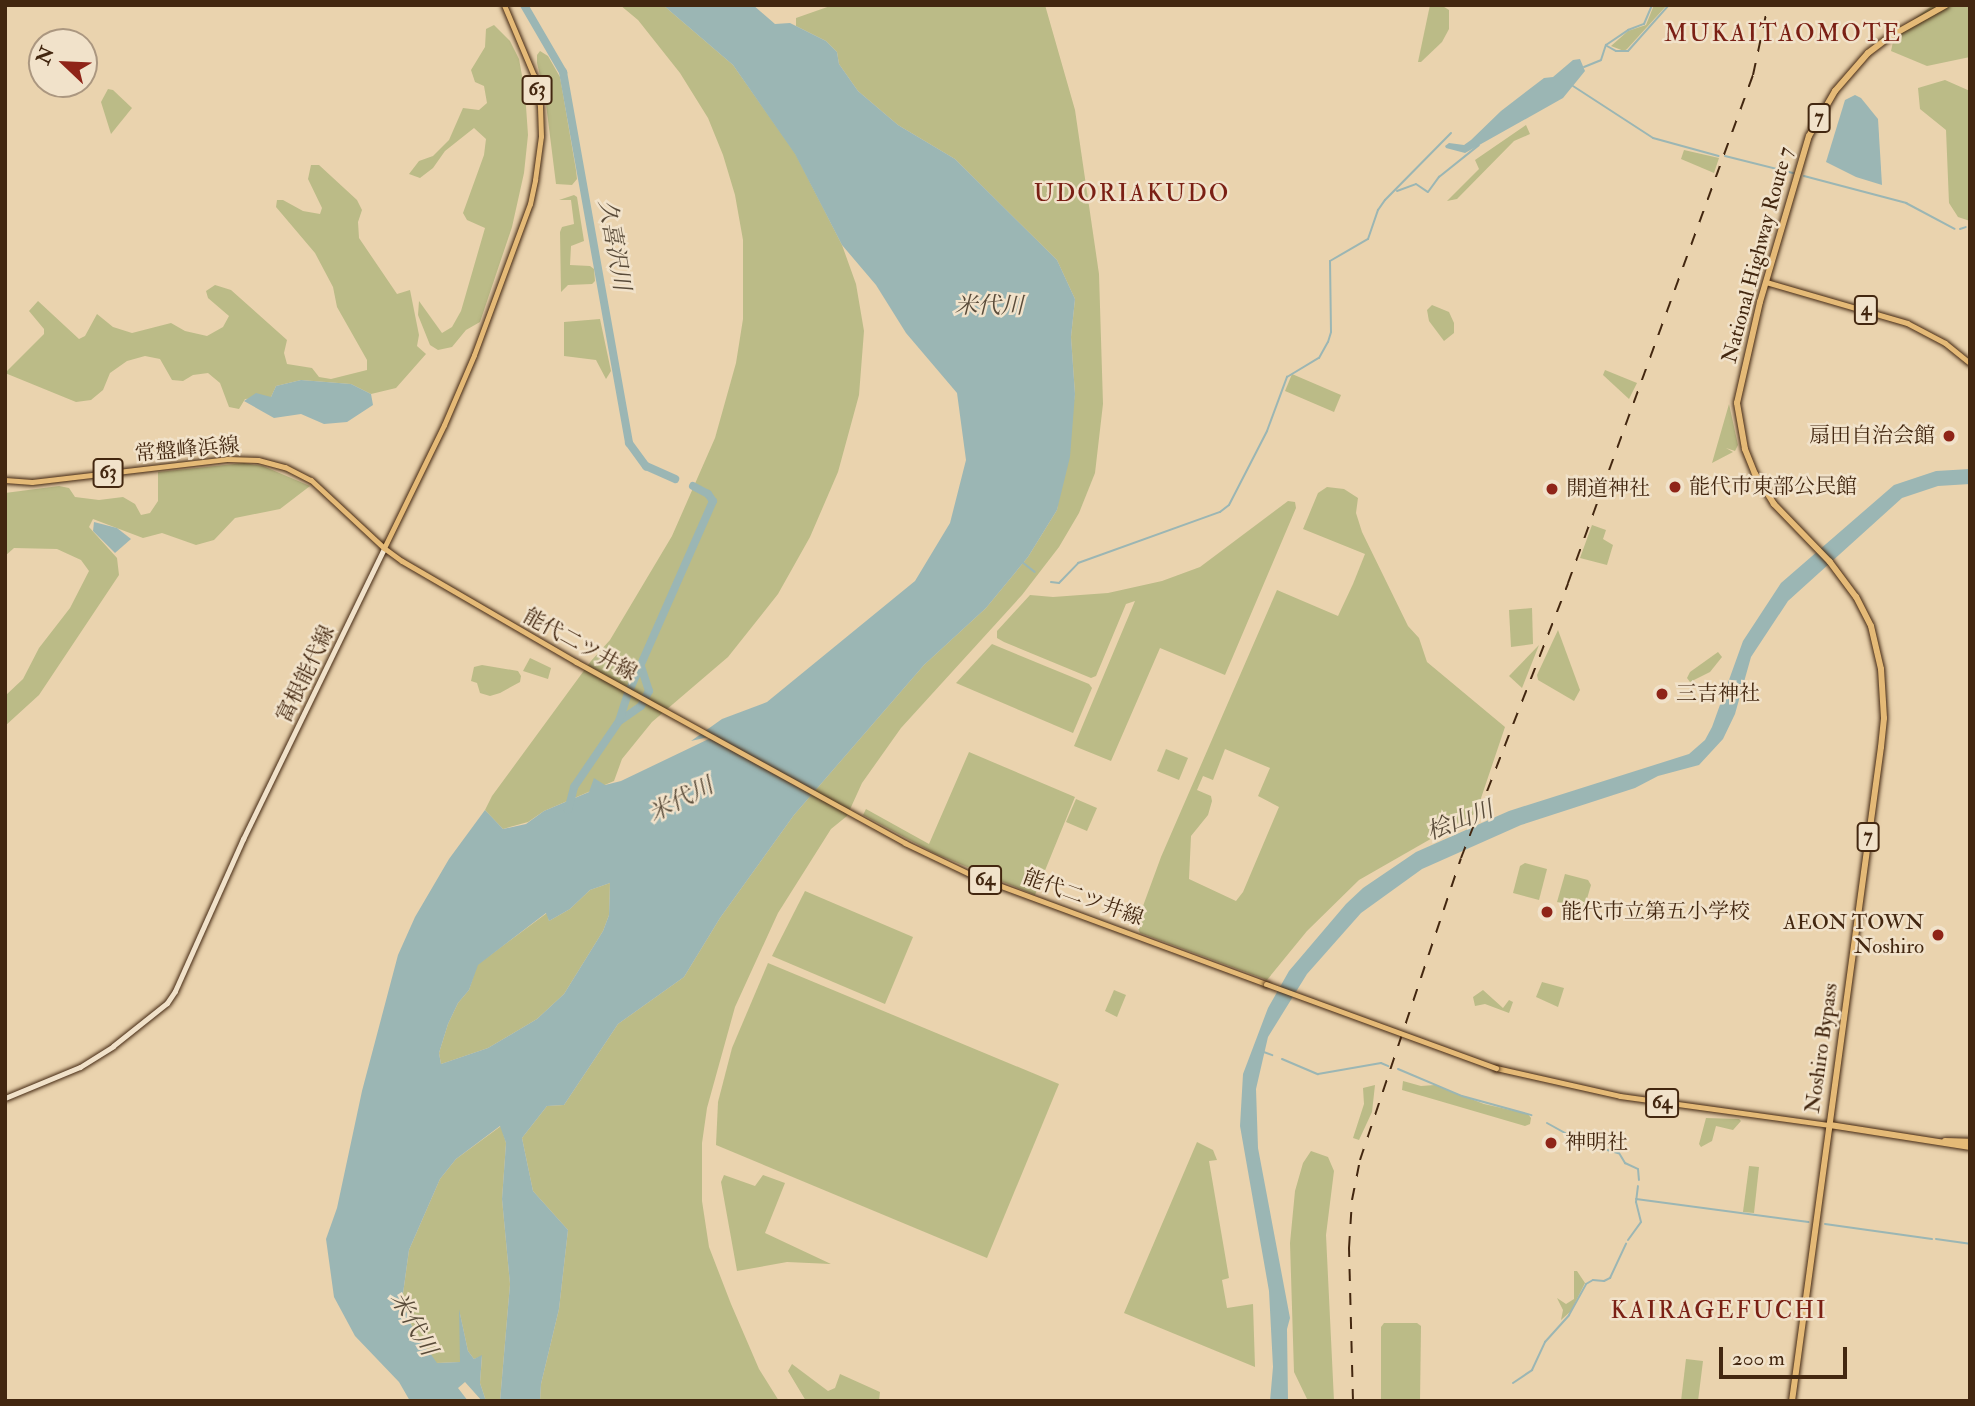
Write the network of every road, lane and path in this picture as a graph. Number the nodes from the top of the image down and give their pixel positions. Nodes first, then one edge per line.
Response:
1 (505, 5) edge
2 (1946, 5) edge
3 (1766, 282) junction
4 (1970, 363) edge
5 (1745, 449) joint
6 (5, 480) edge
7 (384, 548) junction
8 (5, 1098) edge
9 (1830, 1125) junction
10 (1970, 1144) edge
11 (1792, 1401) edge

1 - 7 main road, 富根能代線 / 63
2 - 3 highway, National Highway Route 7 / 7
3 - 4 main road, 4
3 - 5 highway, National Highway Route 7 / 7
5 - 9 highway, Noshiro Bypass / 7
6 - 7 main road, 常盤峰浜線 / 63
7 - 8 main road, 富根能代線
7 - 9 main road, 能代二ツ井線 / 64, bridge
9 - 10 highway
9 - 11 highway, Noshiro Bypass / 7

